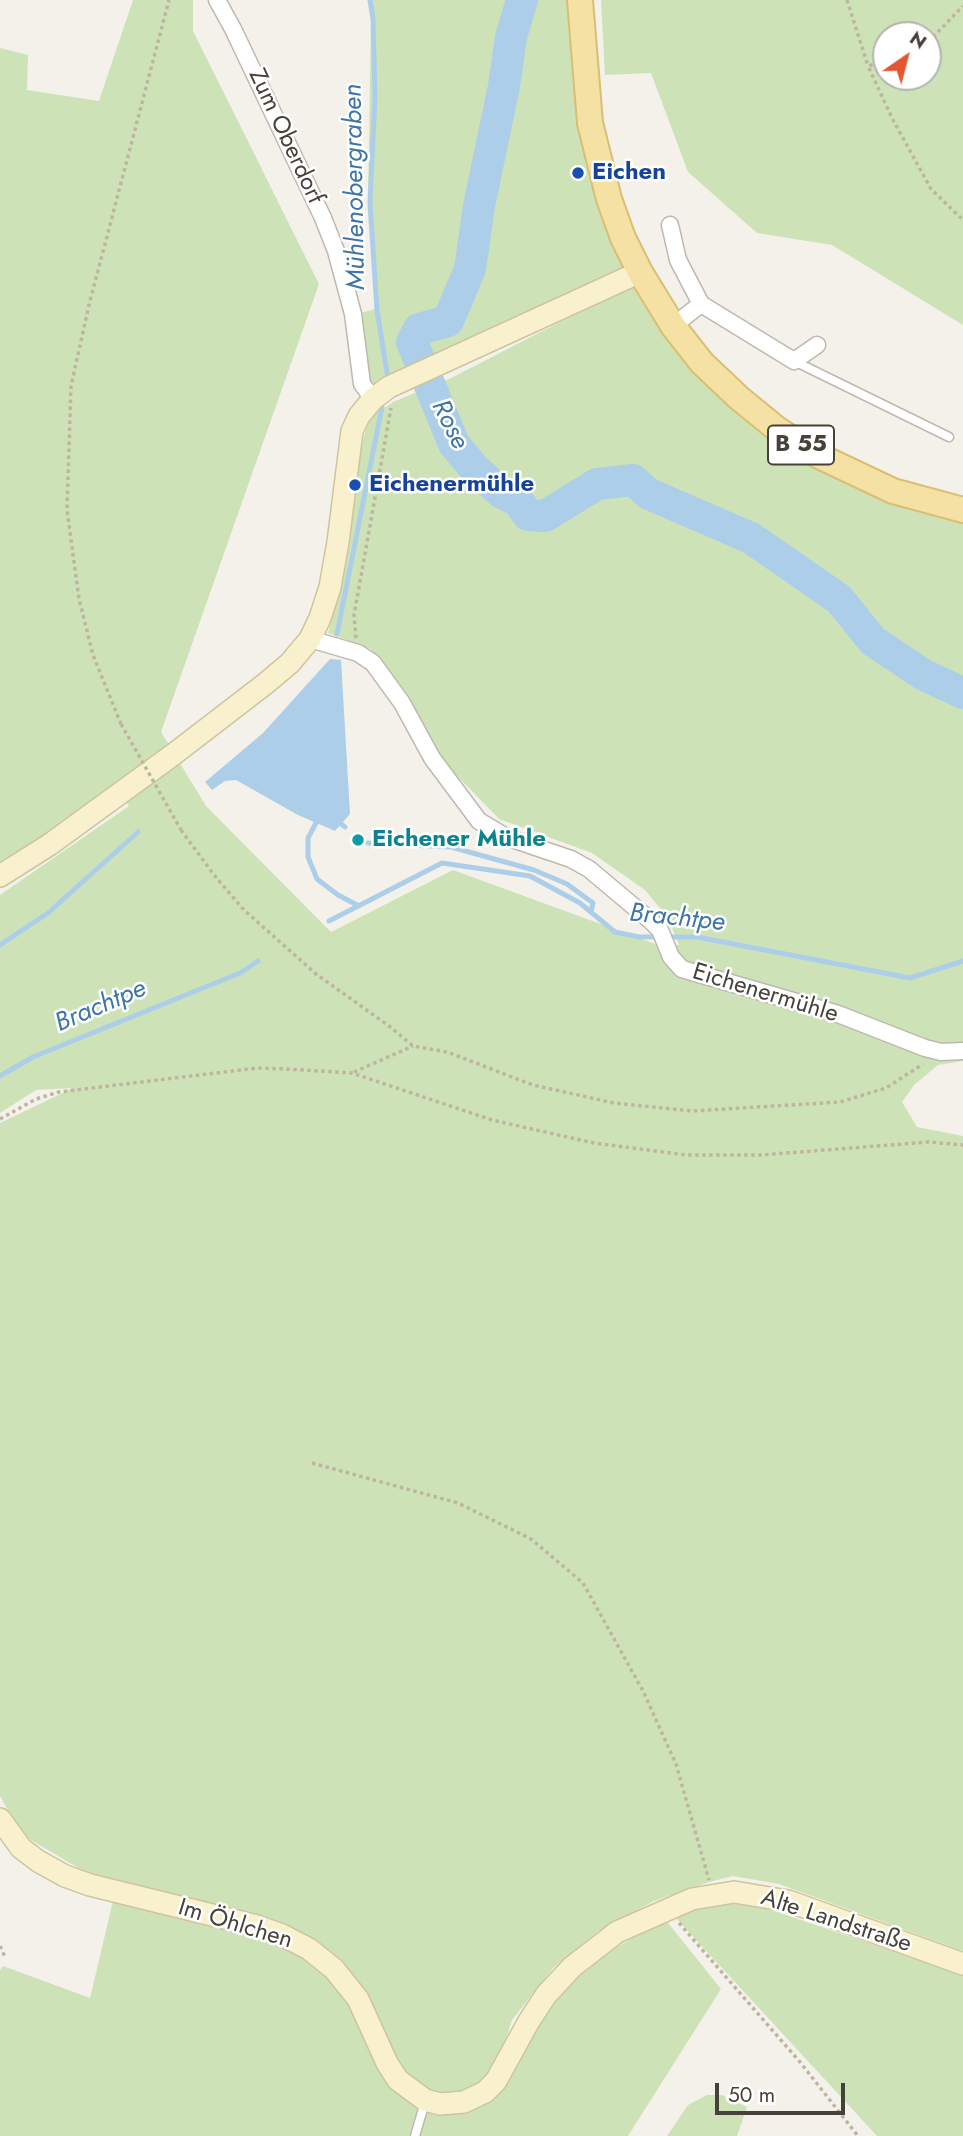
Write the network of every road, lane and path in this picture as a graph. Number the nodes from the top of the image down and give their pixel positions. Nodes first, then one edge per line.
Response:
1 (169, 0) edge
2 (217, 0) edge
3 (580, 0) edge
4 (847, 0) edge
5 (963, 6) edge
6 (942, 27) edge
7 (872, 65) edge
8 (868, 66) junction
9 (963, 220) edge
10 (670, 225) dead end
11 (640, 272) junction
12 (701, 304) junction
13 (673, 326) junction
14 (817, 345) dead end
15 (794, 361) junction
16 (405, 380) junction
17 (373, 399) junction
18 (949, 437) dead end
19 (963, 510) edge
20 (310, 639) junction
21 (358, 653) junction
22 (0, 876) edge
23 (413, 1046) junction
24 (963, 1051) edge
25 (941, 1052) junction
26 (352, 1073) junction
27 (0, 1119) edge
28 (963, 1145) edge
29 (312, 1463) dead end
30 (0, 1819) edge
31 (713, 1894) junction
32 (666, 1909) junction
33 (0, 1946) edge
34 (5, 1957) dead end
35 (963, 1964) edge
36 (425, 2100) junction
37 (415, 2136) edge
38 (858, 2136) edge

1 - 23 path, bridge
2 - 17 street, Zum Oberdorf
3 - 11 main road, B 55
4 - 8 path
5 - 6 path
7 - 8 path
8 - 9 path
10 - 12 street
11 - 13 main road, B 55
11 - 16 street
12 - 13 street
12 - 15 street
13 - 19 main road, B 55
14 - 15 street
15 - 18 lane
16 - 17 street
16 - 21 path
17 - 20 street
20 - 21 street, Eichenermühle
20 - 22 street
21 - 25 street, Eichenermühle
23 - 25 path
23 - 26 path
24 - 25 street, Eichenermühle
26 - 27 path
26 - 28 path
29 - 31 path
30 - 36 street, Im Öhlchen
31 - 32 street, Alte Landstraße
31 - 35 street, Alte Landstraße
32 - 36 street
32 - 38 path
33 - 34 path
36 - 37 lane

